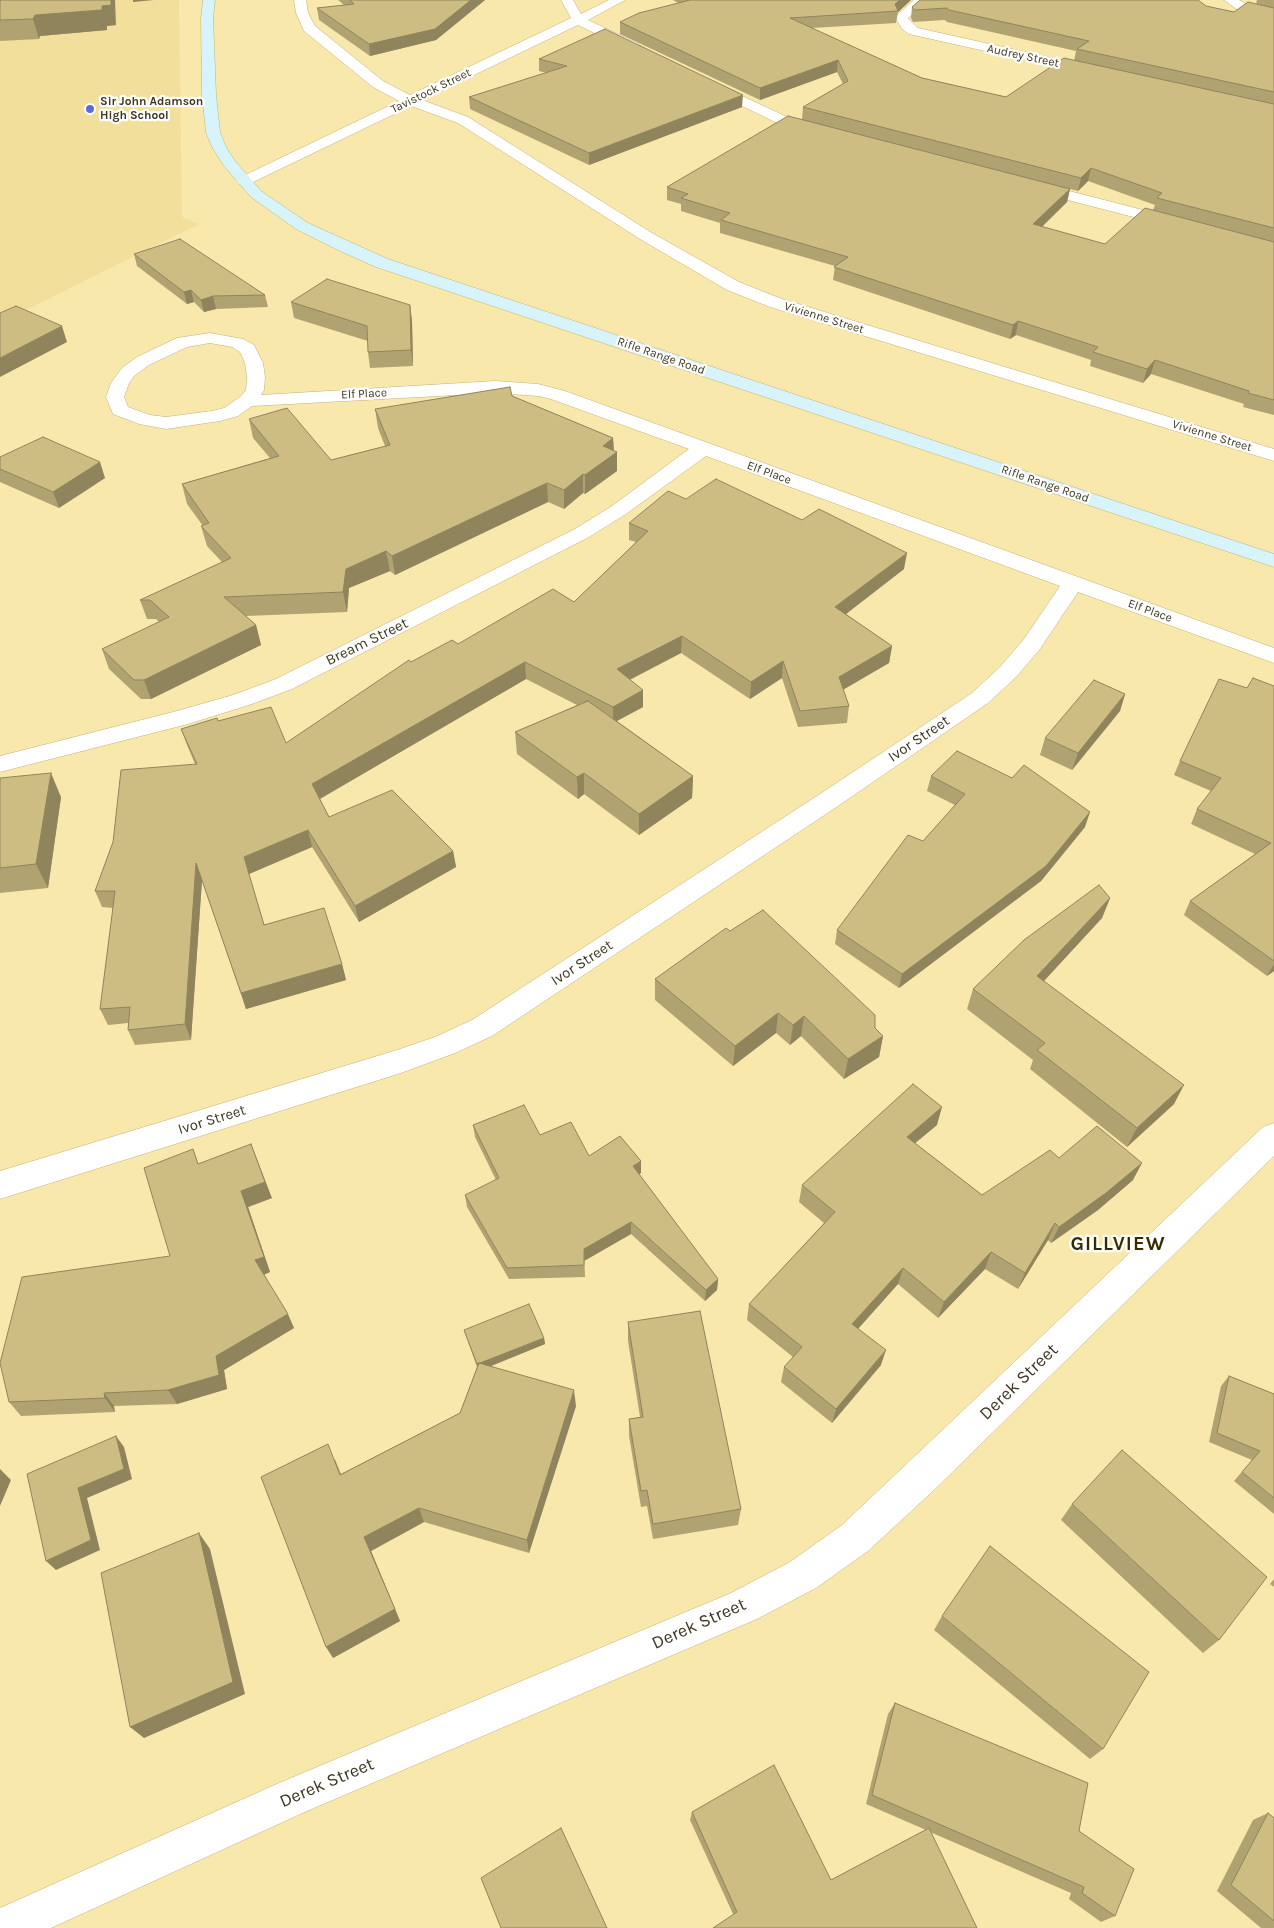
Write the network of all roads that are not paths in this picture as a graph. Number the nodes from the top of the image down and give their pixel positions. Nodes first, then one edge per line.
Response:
1 (209, 0) edge
2 (300, 0) edge
3 (567, 0) edge
4 (619, 0) edge
5 (922, 0) edge
6 (1230, 0) edge
7 (1274, 15) edge
8 (578, 20) junction
9 (648, 54) edge
10 (1109, 75) edge
11 (701, 80) edge
12 (410, 101) junction
13 (836, 136) edge
14 (244, 181) junction
15 (1018, 182) edge
16 (1189, 227) edge
17 (247, 401) junction
18 (702, 449) junction
19 (1274, 455) edge
20 (1274, 561) edge
21 (1072, 583) junction
22 (1274, 656) edge
23 (0, 764) edge
24 (1274, 1136) edge
25 (0, 1185) edge
26 (3, 1928) edge

1 - 14 main road, Rifle Range Road
2 - 12 street
3 - 8 street
4 - 8 street, Tavistock Street
5 - 10 street, Audrey Street
6 - 7 street
8 - 9 street
8 - 12 street, Tavistock Street
11 - 13 street
12 - 14 street, Tavistock Street
12 - 19 street, Vivienne Street
14 - 20 main road, Rifle Range Road
15 - 16 street
17 - 17 street, Elf Place
17 - 18 street, Elf Place
18 - 21 street, Elf Place
18 - 23 street, Bream Street
21 - 22 street, Elf Place
21 - 25 street, Ivor Street
24 - 26 street, Derek Street

